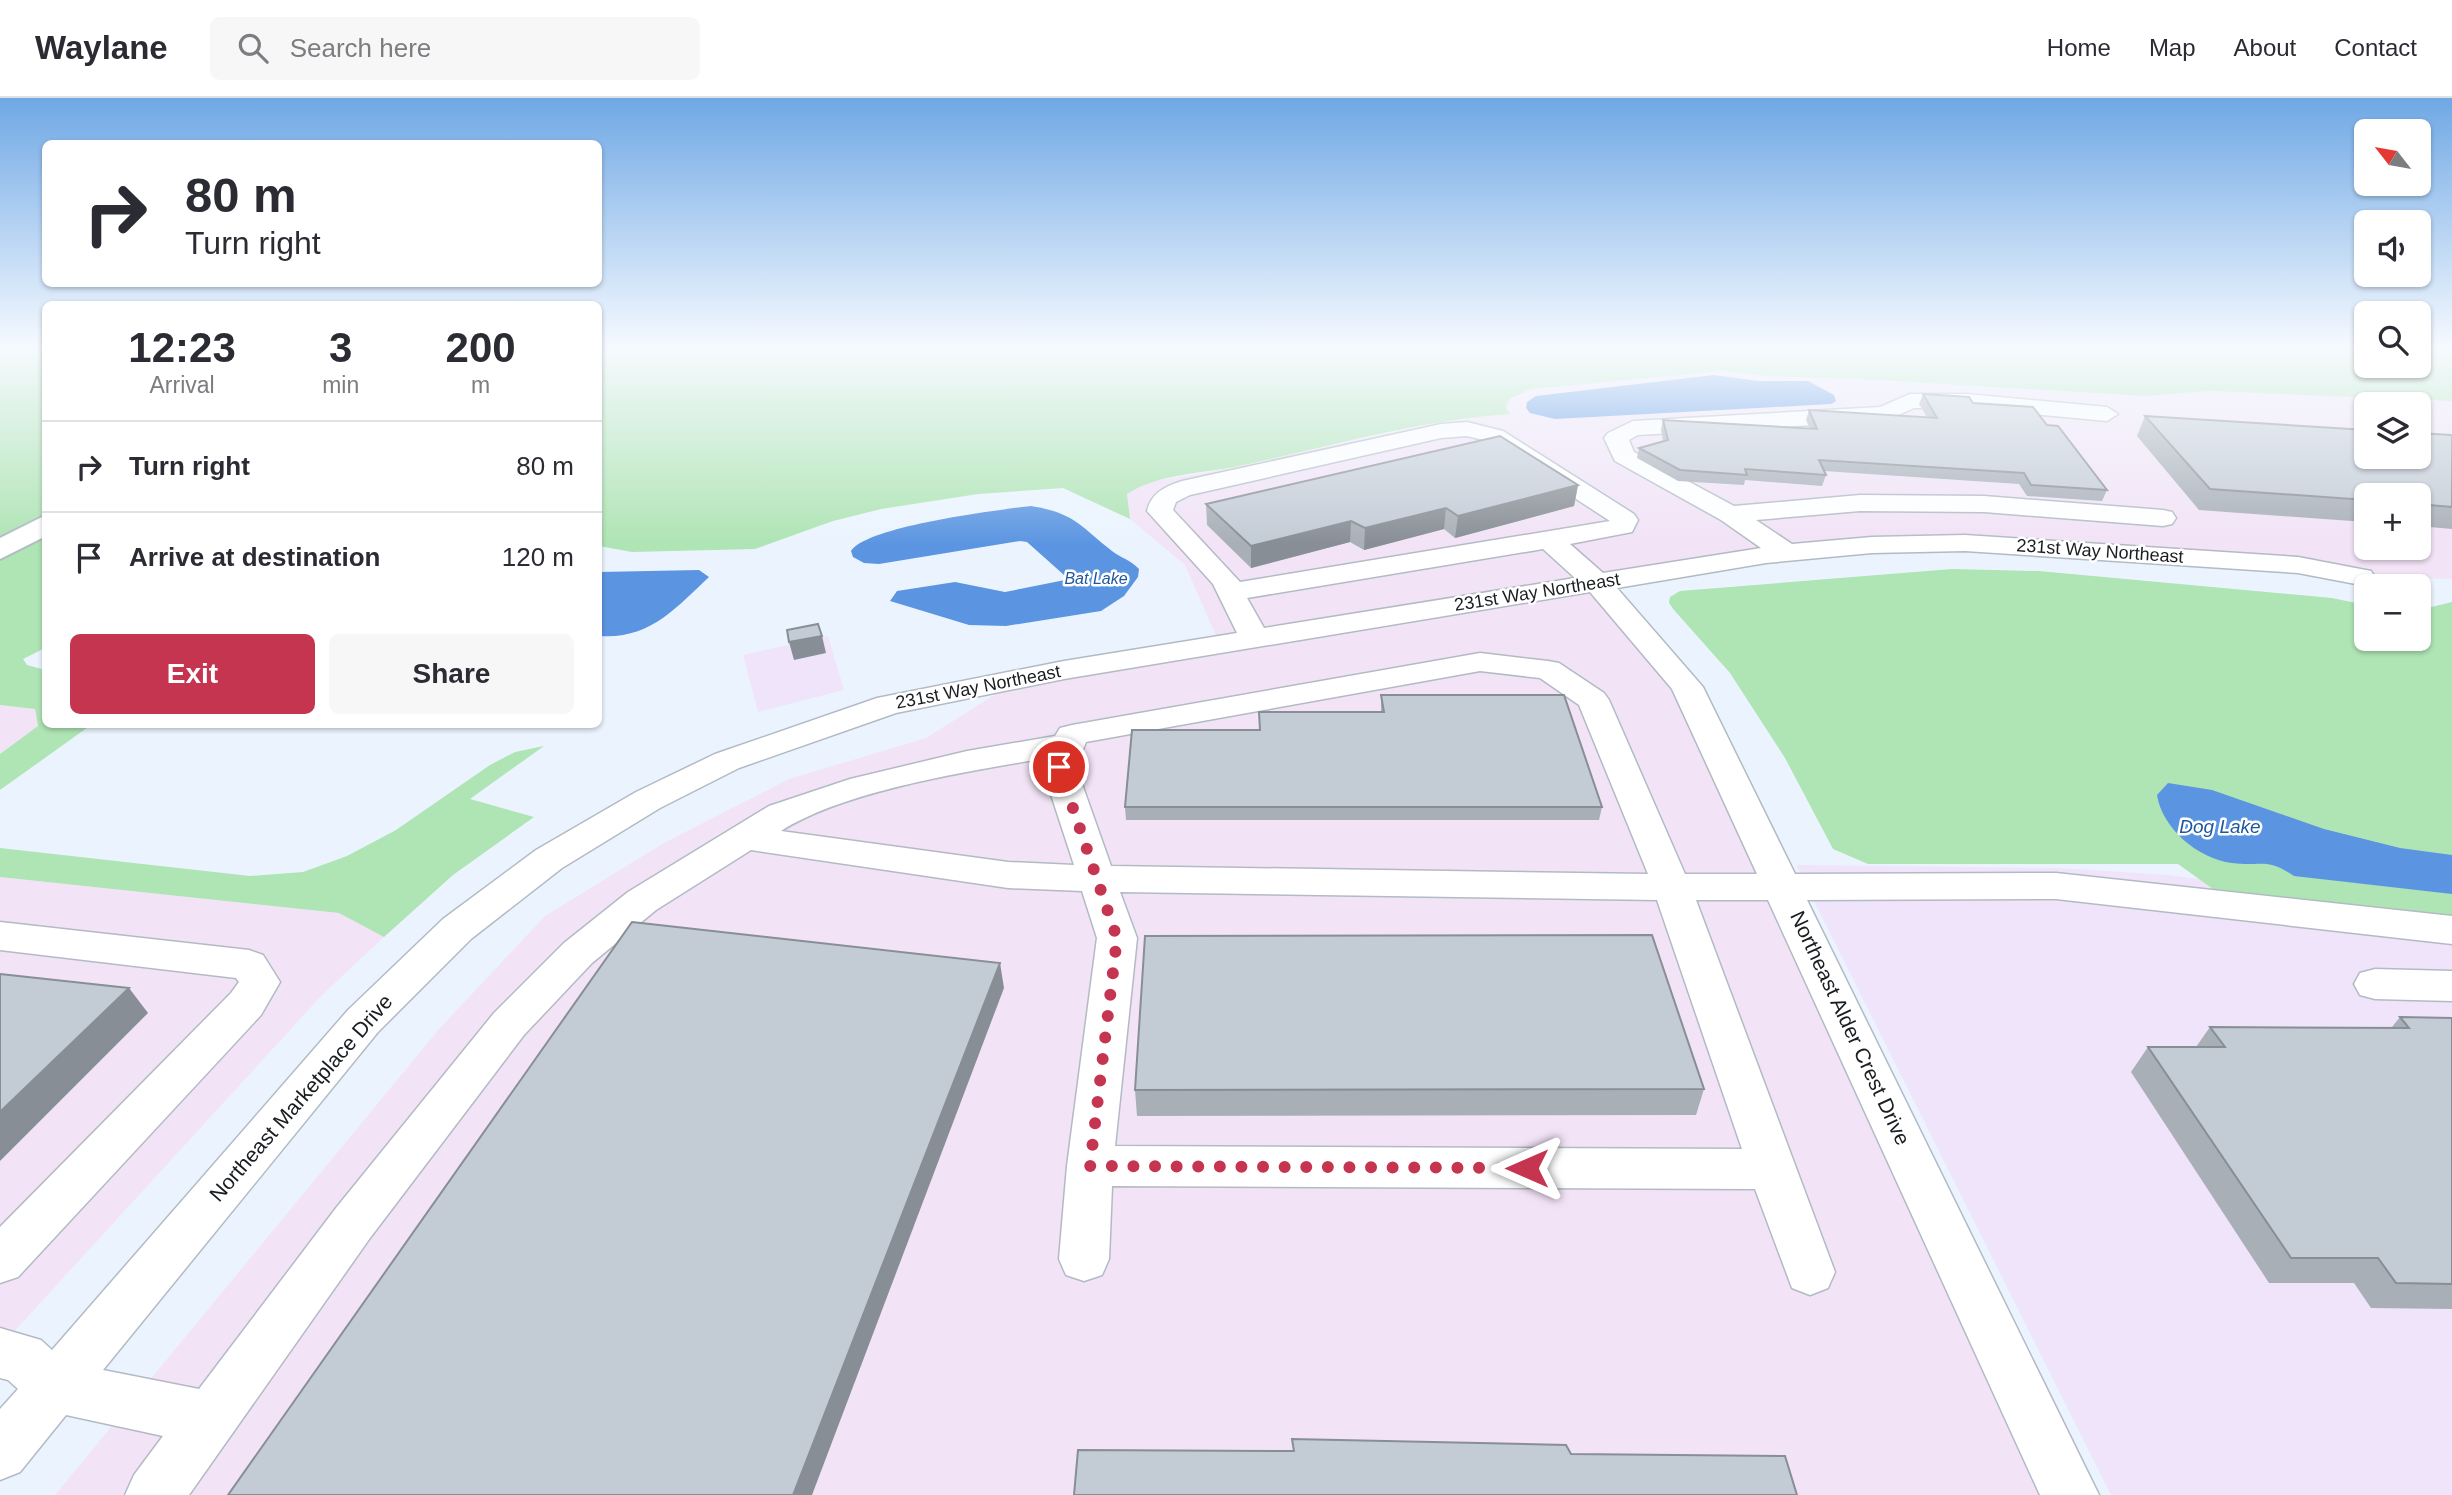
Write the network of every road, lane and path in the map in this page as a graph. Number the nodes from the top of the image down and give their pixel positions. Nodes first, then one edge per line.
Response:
1 (1887, 413) edge
2 (2098, 413) edge
3 (2107, 414) dead end
4 (1730, 514) junction
5 (2163, 518) dead end
6 (42, 526) edge
7 (1549, 540) junction
8 (0, 550) edge
9 (1787, 553) junction
10 (2354, 576) edge
11 (1598, 582) junction
12 (1230, 592) junction
13 (1256, 639) junction
14 (1068, 744) junction
15 (727, 761) joint
16 (743, 837) junction
17 (1097, 879) junction
18 (1672, 887) junction
19 (1783, 887) junction
20 (2452, 930) edge
21 (0, 936) edge
22 (2375, 984) dead end
23 (2452, 986) edge
24 (1090, 1166) junction
25 (1772, 1169) junction
26 (1084, 1259) dead end
27 (0, 1261) edge
28 (1810, 1272) dead end
29 (0, 1353) edge
30 (55, 1387) junction
31 (210, 1418) junction
32 (0, 1452) edge
33 (154, 1495) edge
34 (2070, 1495) edge

1 - 4 street
2 - 3 street
4 - 5 street
4 - 9 street
6 - 8 main road
7 - 11 street, Northeast Alder Crest Drive
7 - 12 street
7 - 12 street
9 - 10 street, 231st Way Northeast
9 - 11 street, 231st Way Northeast
11 - 13 street, 231st Way Northeast
11 - 19 street, Northeast Alder Crest Drive
12 - 13 street
13 - 15 street, 231st Way Northeast
14 - 16 street
14 - 17 street
14 - 18 street
15 - 30 street, Northeast Marketplace Drive
16 - 17 street
16 - 31 street
17 - 18 street
17 - 24 street
18 - 19 street
18 - 25 street
19 - 20 street
19 - 34 street, Northeast Alder Crest Drive
21 - 27 street
22 - 23 street
24 - 25 street
24 - 26 street
25 - 28 street
29 - 30 street
30 - 31 street
30 - 32 street, Northeast Marketplace Drive
31 - 33 street

